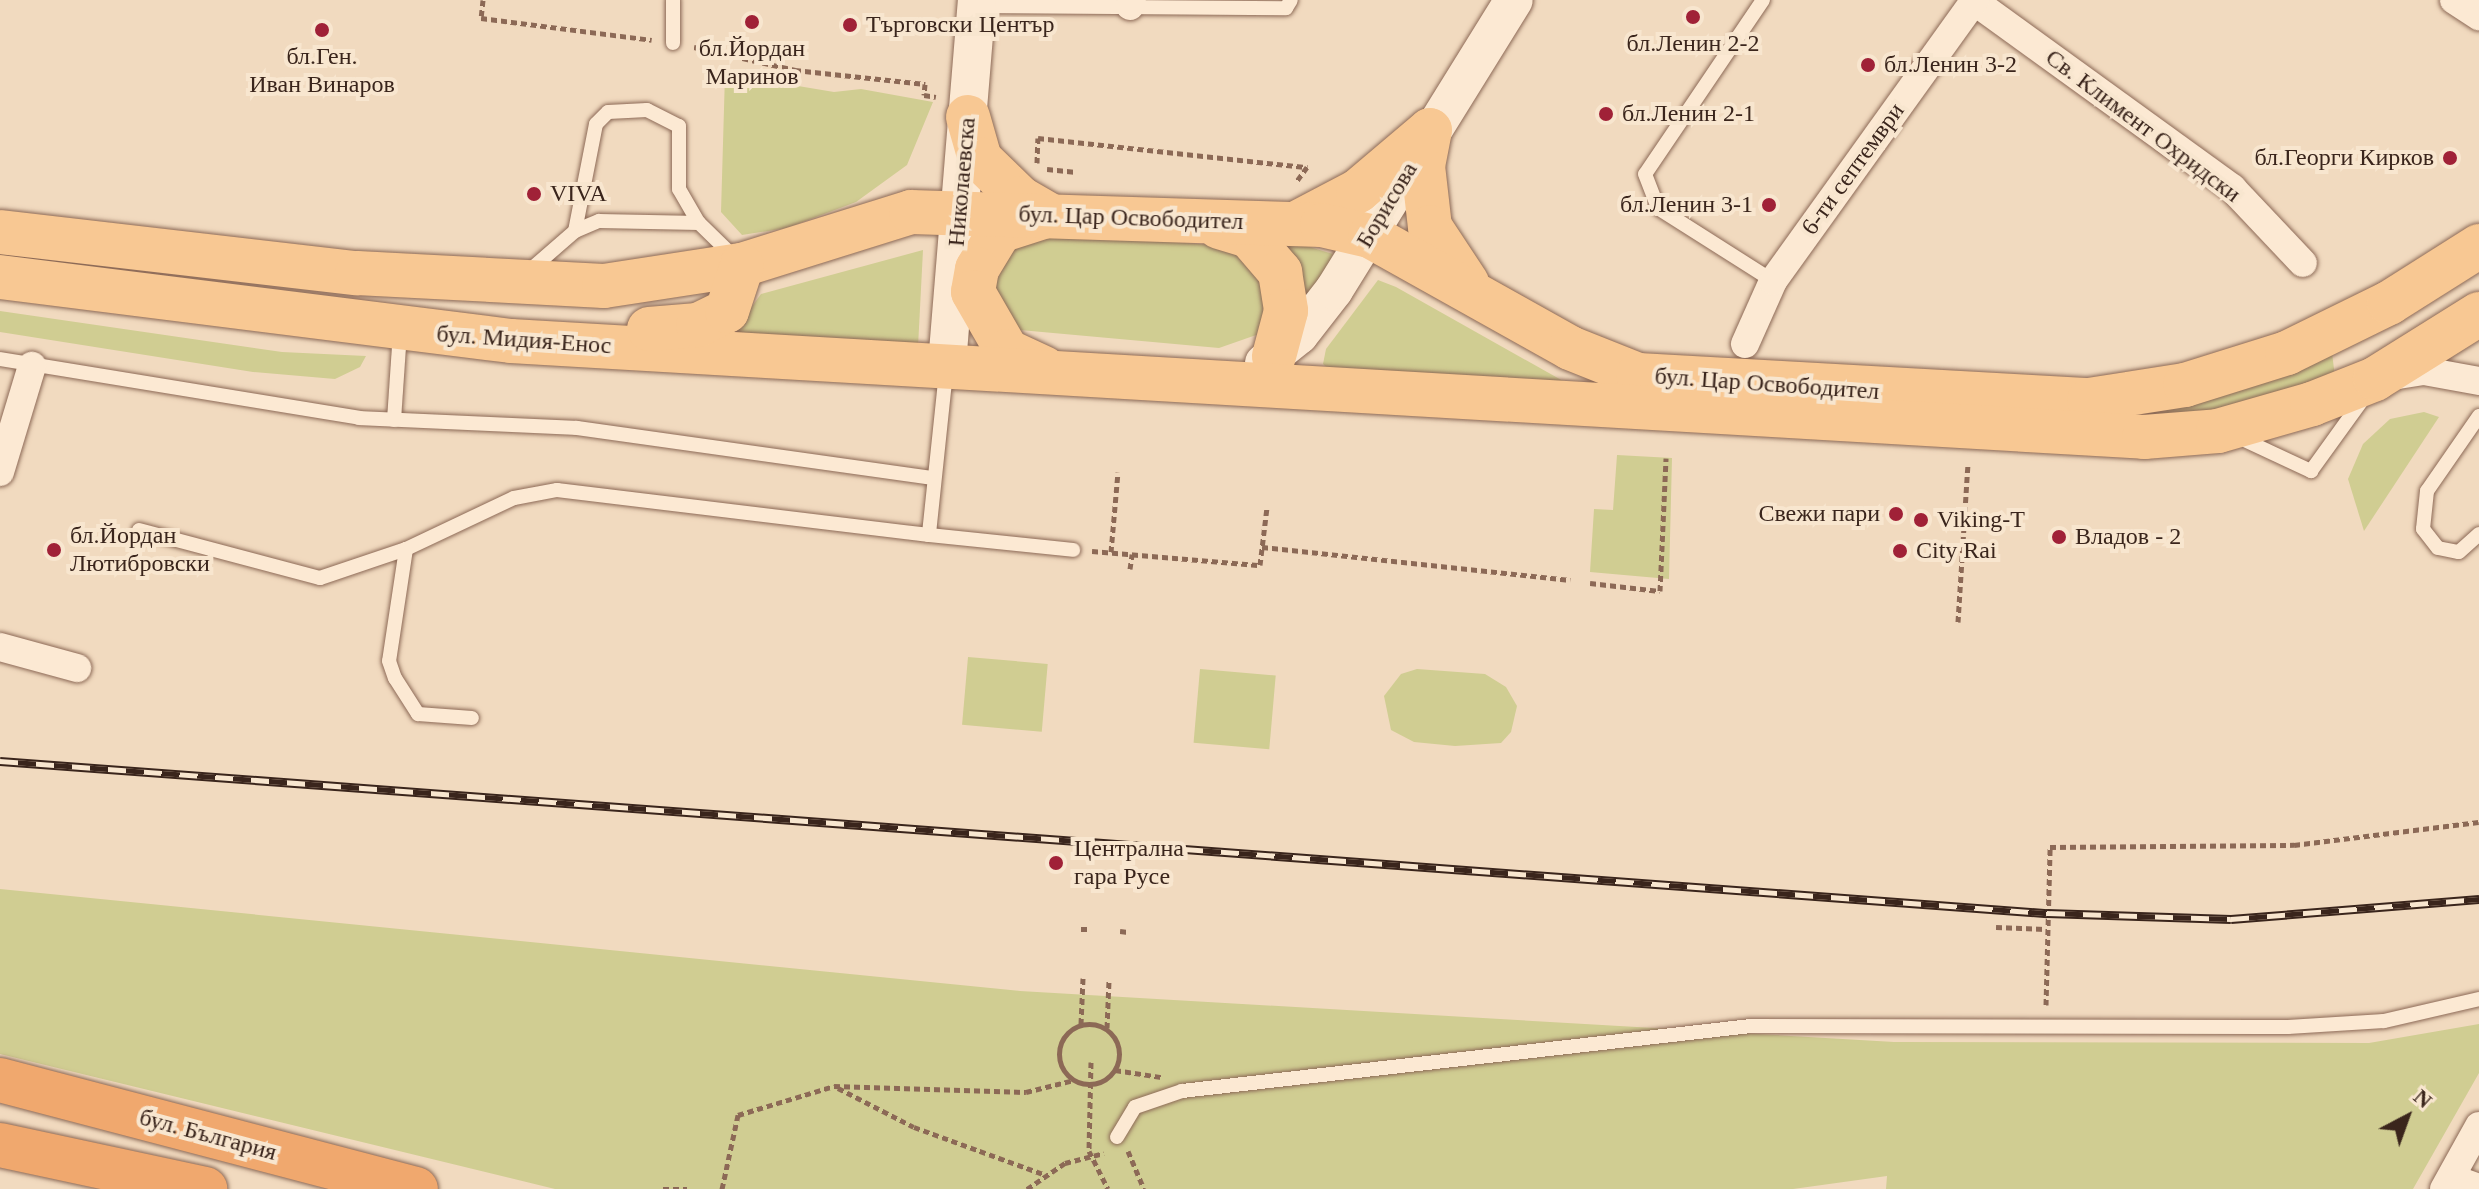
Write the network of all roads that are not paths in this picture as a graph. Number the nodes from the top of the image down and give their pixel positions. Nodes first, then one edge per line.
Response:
1 (673, 0) edge
2 (1291, 0) edge
3 (1514, 0) edge
4 (1763, 0) edge
5 (2454, 0) edge
6 (1974, 1) edge
7 (977, 3) edge
8 (1131, 3) edge
9 (2479, 16) edge
10 (673, 43) road end
11 (968, 109) junction
12 (1430, 130) junction
13 (1292, 208) junction
14 (960, 211) junction
15 (1050, 215) junction
16 (699, 223) junction
17 (1207, 223) junction
18 (575, 231) junction
19 (0, 232) edge
20 (1370, 236) junction
21 (2479, 246) edge
22 (2303, 263) dead end
23 (742, 265) junction
24 (0, 277) edge
25 (1773, 281) junction
26 (500, 284) junction
27 (1475, 292) junction
28 (2479, 314) edge
29 (2340, 329) junction
30 (400, 331) junction
31 (511, 341) junction
32 (1745, 344) dead end
33 (1274, 356) junction
34 (0, 359) edge
35 (947, 364) junction
36 (32, 366) junction
37 (1050, 371) junction
38 (2375, 379) junction
39 (2479, 381) edge
40 (1232, 385) junction
41 (2479, 416) edge
42 (394, 420) junction
43 (2218, 431) junction
44 (2467, 434) junction
45 (2479, 444) edge
46 (0, 472) edge
47 (934, 478) junction
48 (139, 530) dead end
49 (2479, 534) edge
50 (929, 535) junction
51 (406, 549) junction
52 (1073, 550) road end
53 (0, 647) edge
54 (77, 668) dead end
55 (472, 718) dead end
56 (2479, 999) edge
57 (0, 1080) edge
58 (2479, 1126) edge
59 (1117, 1137) road end
60 (0, 1145) edge
61 (2447, 1184) edge
62 (2479, 1188) edge
63 (205, 1189) edge
64 (416, 1189) edge

1 - 10 lane
2 - 8 lane
3 - 12 main road, Борисова
4 - 25 lane
5 - 9 street
6 - 22 street, Св. Климент Охридски
6 - 25 street, 6-ти септември
7 - 8 lane
7 - 11 main road, Николаевска
11 - 14 main road, Николаевска
11 - 15 main road
12 - 13 main road
12 - 20 main road, Борисова
12 - 27 main road
13 - 17 main road, бул. Цар Освободител
13 - 20 main road, бул. Цар Освободител
14 - 15 main road, бул. Цар Освободител
14 - 23 main road
14 - 35 main road, Николаевска
15 - 17 main road, бул. Цар Освободител
15 - 37 main road
16 - 18 lane
16 - 18 lane
16 - 23 lane
17 - 33 main road
18 - 26 lane
19 - 26 main road
20 - 27 main road, бул. Цар Освободител
20 - 33 main road, Борисова
21 - 29 main road, бул. Цар Освободител
23 - 26 main road
23 - 31 main road
24 - 30 main road, бул. Мидия-Енос
25 - 32 street, 6-ти септември
27 - 29 main road, бул. Цар Освободител
28 - 38 main road, бул. Цар Освободител
29 - 38 main road
30 - 31 main road, бул. Мидия-Енос
30 - 42 lane
31 - 35 main road, бул. Мидия-Енос
33 - 40 main road, Борисова
34 - 36 lane
35 - 37 main road, бул. Мидия-Енос
35 - 47 lane
36 - 42 lane
36 - 46 street
37 - 40 main road, бул. Цар Освободител
38 - 39 street
38 - 43 main road, бул. Цар Освободител
38 - 43 lane
40 - 43 main road, бул. Цар Освободител
41 - 44 lane
42 - 47 lane
44 - 45 lane
44 - 49 lane
47 - 50 lane
48 - 51 lane
50 - 51 lane
50 - 52 lane
51 - 55 lane
53 - 54 street
56 - 59 lane
57 - 64 highway, бул. България
58 - 61 street
60 - 63 highway
61 - 62 street

